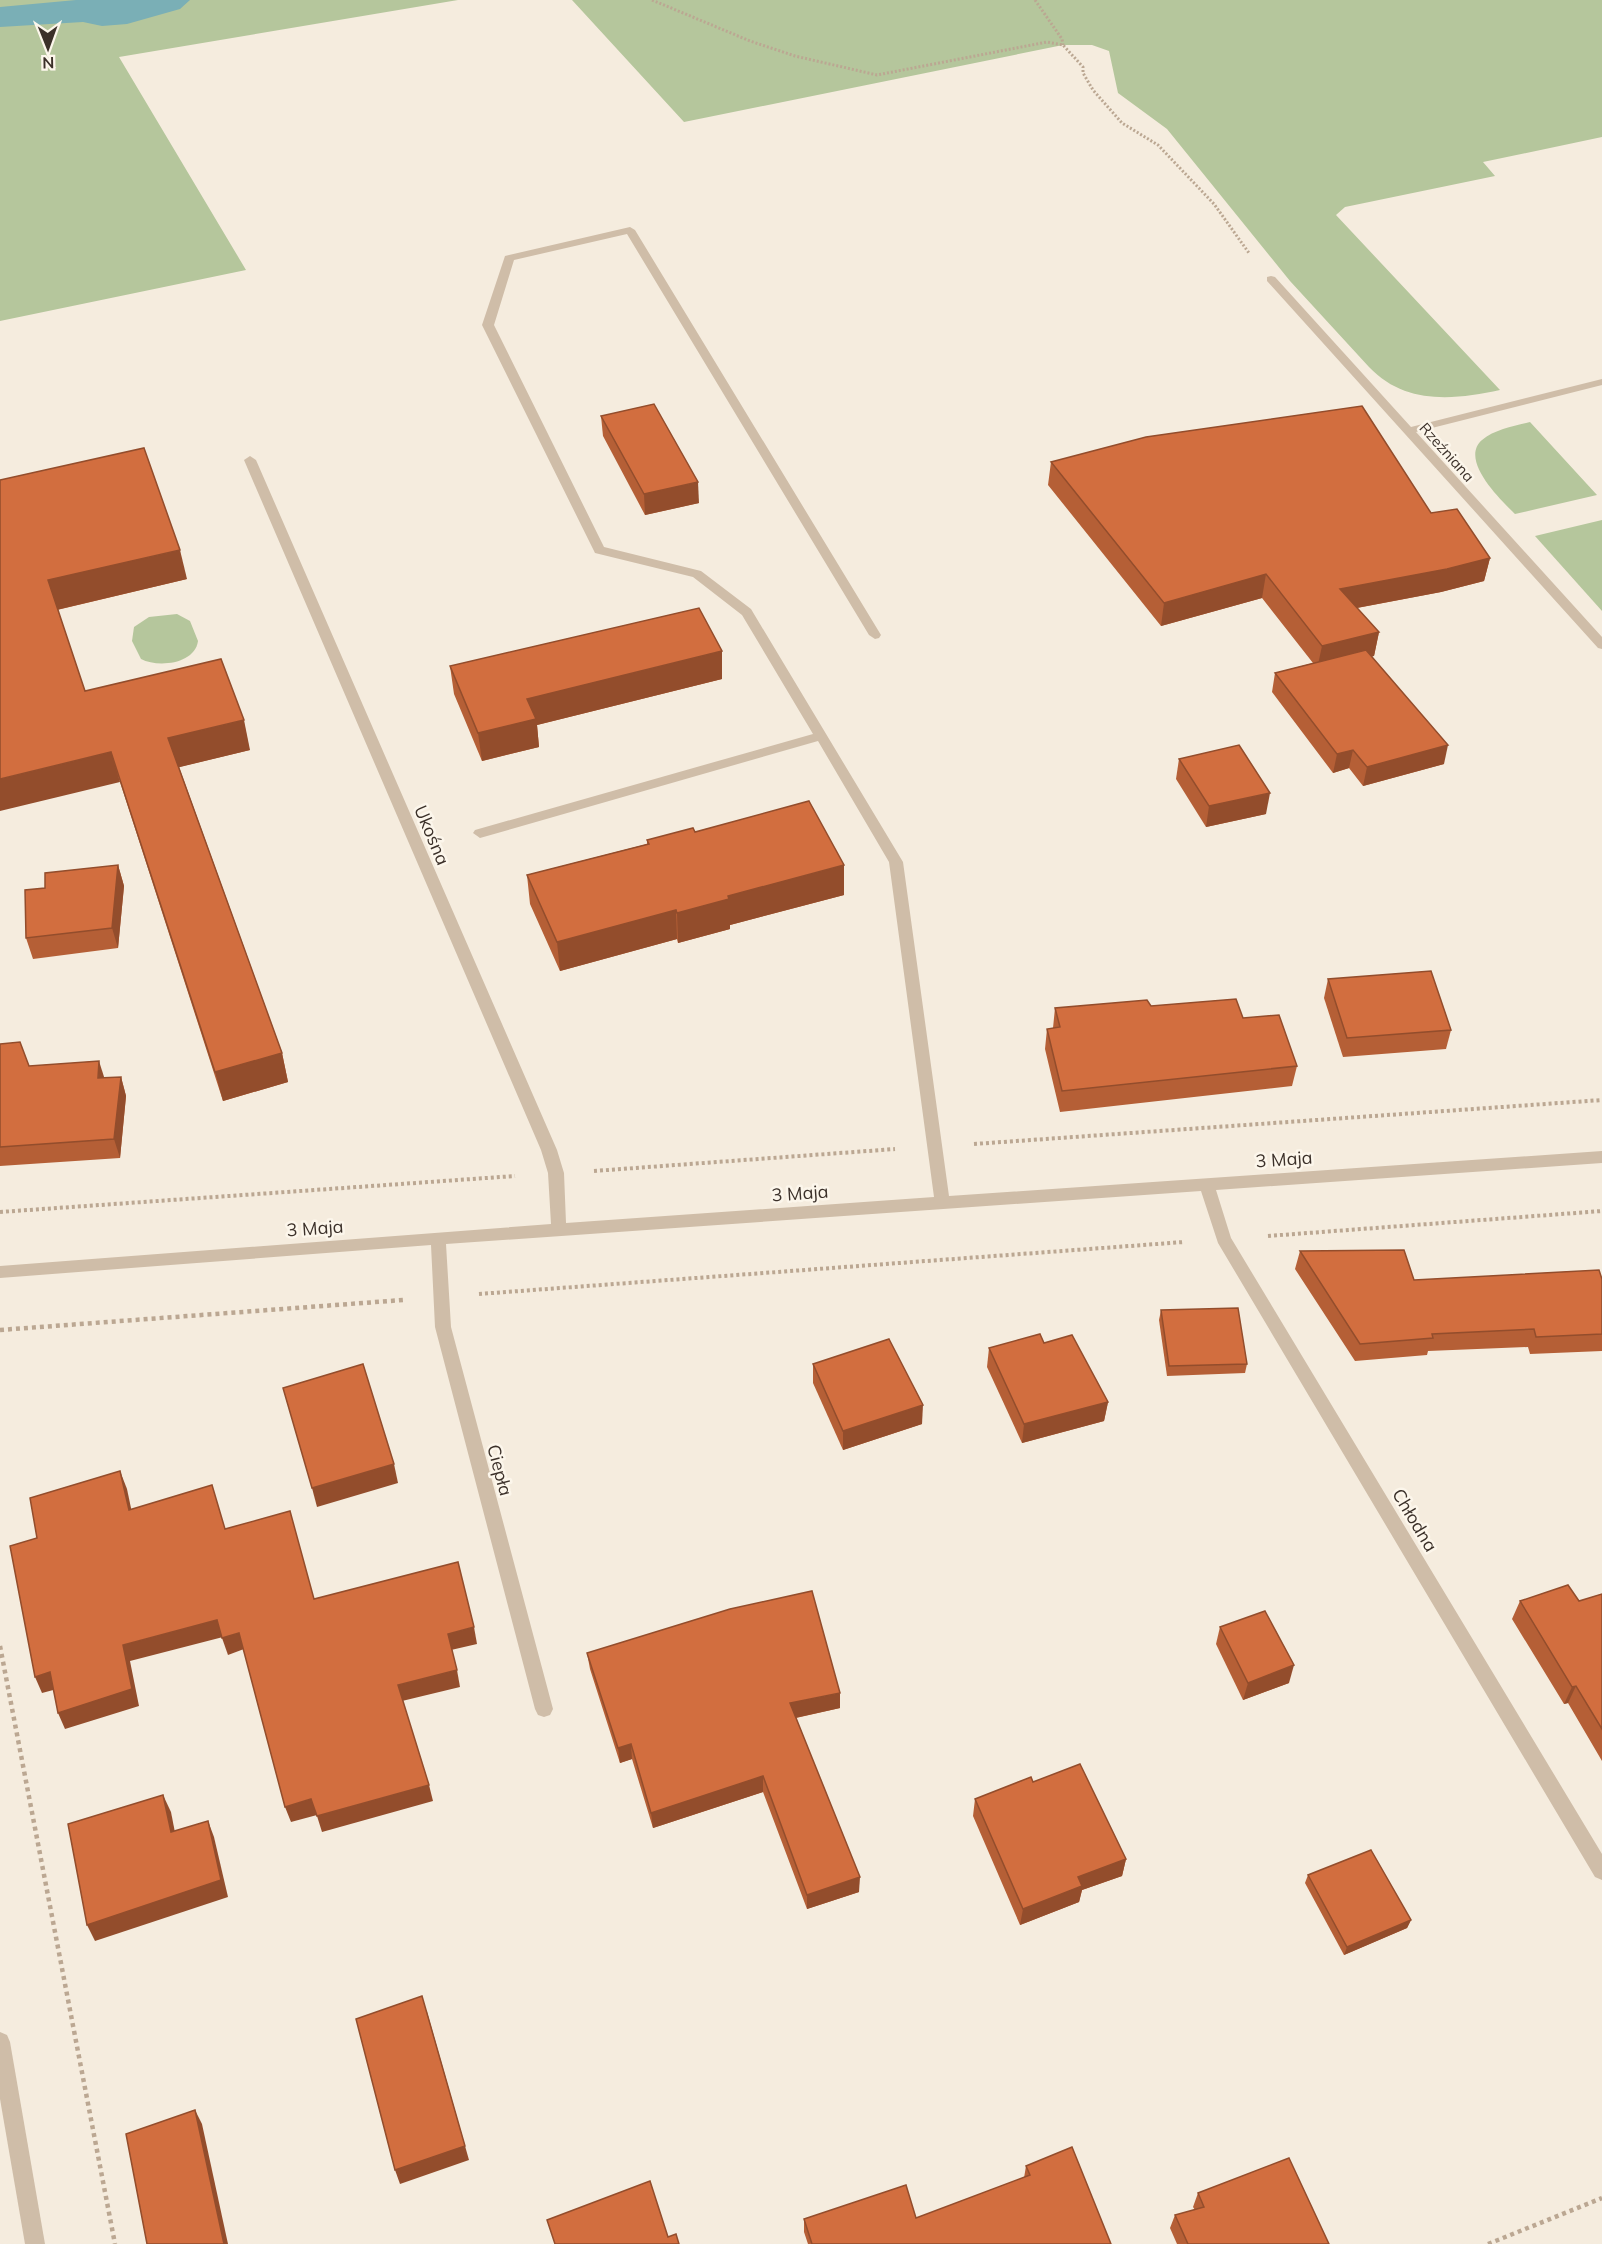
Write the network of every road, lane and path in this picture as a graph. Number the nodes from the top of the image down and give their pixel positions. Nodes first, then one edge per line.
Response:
1 (652, 0) edge
2 (1035, 0) edge
3 (1063, 45) junction
4 (1271, 279) joint
5 (1602, 382) edge
6 (1407, 431) junction
7 (250, 460) dead end
8 (875, 635) dead end
9 (1602, 645) edge
10 (821, 736) junction
11 (480, 833) dead end
12 (1602, 1100) edge
13 (934, 1147) junction
14 (1602, 1157) edge
15 (556, 1173) junction
16 (1206, 1184) junction
17 (942, 1203) junction
18 (1602, 1211) edge
19 (0, 1212) edge
20 (559, 1230) junction
21 (1267, 1236) dead end
22 (438, 1238) junction
23 (1190, 1241) dead end
24 (0, 1272) edge
25 (441, 1297) junction
26 (0, 1330) edge
27 (0, 1646) edge
28 (544, 1709) dead end
29 (1602, 1872) edge
30 (0, 2042) edge
31 (1602, 2198) edge
32 (35, 2244) edge
33 (115, 2244) edge
34 (1488, 2244) edge

1 - 3 path
2 - 3 path
3 - 4 path
4 - 6 street, Rzeźniana
5 - 6 street
6 - 9 street, Rzeźniana
7 - 15 street, Ukośna
8 - 10 street
10 - 11 street
10 - 13 street
12 - 13 path
13 - 15 path
13 - 17 street
14 - 16 street, 3 Maja
15 - 19 path
15 - 20 street, Ukośna
16 - 17 street, 3 Maja
16 - 29 street, Chłodna
17 - 20 street, 3 Maja
18 - 21 path
20 - 22 street, 3 Maja
22 - 24 street, 3 Maja
22 - 25 street, Ciepła
23 - 25 path
25 - 26 path
25 - 28 street, Ciepła
27 - 33 path
30 - 32 street
31 - 34 path

